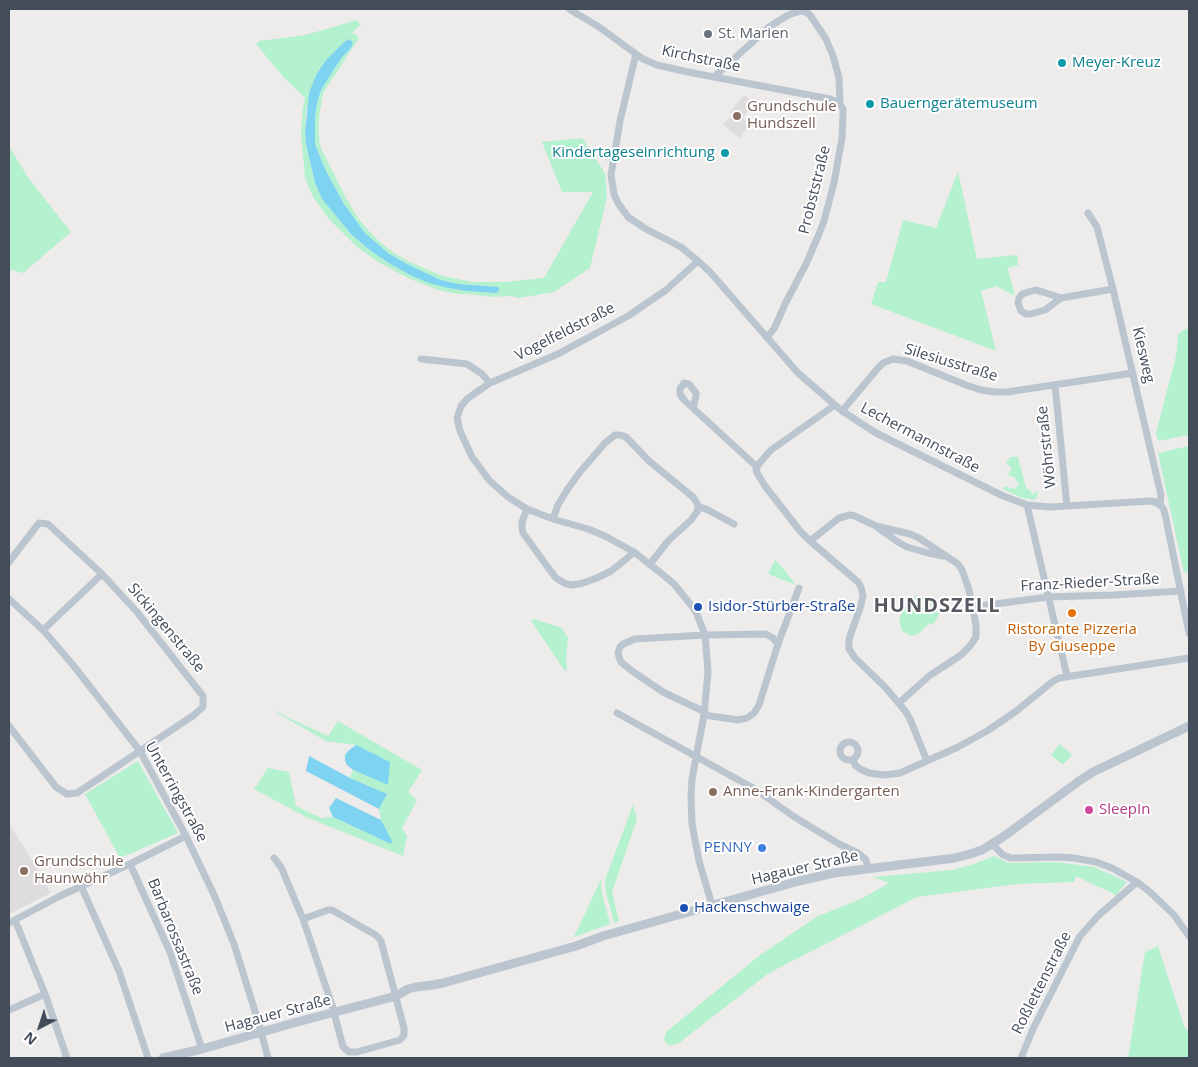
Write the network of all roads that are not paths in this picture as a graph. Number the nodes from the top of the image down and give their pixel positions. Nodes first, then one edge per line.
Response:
1 (569, 9) edge
2 (636, 54) junction
3 (714, 77) junction
4 (840, 104) junction
5 (1088, 213) dead end
6 (698, 260) junction
7 (1113, 289) junction
8 (1061, 298) junction
9 (767, 338) junction
10 (421, 359) dead end
11 (1133, 373) junction
12 (490, 383) junction
13 (1055, 385) junction
14 (835, 405) junction
15 (693, 408) dead end
16 (842, 411) junction
17 (757, 467) junction
18 (1027, 505) junction
19 (1160, 505) junction
20 (1067, 506) junction
21 (698, 508) junction
22 (527, 509) junction
23 (553, 519) junction
24 (734, 524) dead end
25 (876, 526) junction
26 (810, 541) junction
27 (634, 552) junction
28 (944, 556) junction
29 (9, 562) edge
30 (650, 564) junction
31 (102, 574) junction
32 (799, 588) dead end
33 (1181, 591) junction
34 (1048, 596) junction
35 (9, 598) edge
36 (972, 607) junction
37 (43, 630) junction
38 (1189, 633) edge
39 (705, 635) junction
40 (778, 644) junction
41 (1189, 658) edge
42 (1067, 676) junction
43 (899, 703) junction
44 (618, 713) dead end
45 (704, 714) junction
46 (9, 726) edge
47 (1189, 726) edge
48 (140, 751) junction
49 (697, 757) junction
50 (853, 759) dead end
51 (927, 761) junction
52 (186, 836) junction
53 (992, 844) junction
54 (274, 858) dead end
55 (130, 864) junction
56 (868, 868) junction
57 (1137, 882) junction
58 (81, 886) junction
59 (712, 905) junction
60 (304, 920) junction
61 (12, 922) edge
62 (1189, 936) edge
63 (45, 994) junction
64 (397, 995) junction
65 (9, 1010) edge
66 (333, 1013) junction
67 (261, 1032) junction
68 (202, 1049) junction
69 (67, 1058) edge
70 (148, 1058) edge
71 (163, 1058) edge
72 (268, 1058) edge
73 (1021, 1058) edge

1 - 2 street, Kirchstraße
2 - 3 street, Kirchstraße
2 - 6 street, Lechermannstraße
3 - 4 street, Kirchstraße
3 - 4 street, Probststraße
4 - 9 street, Probststraße
5 - 7 street, Kiesweg
6 - 9 street, Lechermannstraße
6 - 12 street, Vogelfeldstraße
7 - 8 street
7 - 11 street, Kiesweg
8 - 8 street
9 - 14 street, Lechermannstraße
10 - 12 street
11 - 13 street, Silesiusstraße
11 - 19 street, Kiesweg
12 - 22 street, Vogelfeldstraße
13 - 16 street, Silesiusstraße
13 - 20 street, Wöhrstraße
14 - 16 street, Lechermannstraße
14 - 17 street
15 - 17 street
16 - 18 street, Lechermannstraße
17 - 26 street
18 - 20 street, Lechermannstraße
18 - 34 street
19 - 20 street, Lechermannstraße
19 - 33 street
21 - 23 street
21 - 24 street
21 - 30 street
22 - 23 street
22 - 27 street
23 - 27 street
25 - 26 street
25 - 28 street
25 - 28 street
26 - 43 street
27 - 30 street
28 - 36 street
29 - 31 street, Sickingenstraße
30 - 39 street
31 - 37 street
31 - 48 street, Sickingenstraße
32 - 40 street
33 - 34 street, Franz-Rieder-Straße
33 - 38 street
34 - 36 street, Franz-Rieder-Straße
34 - 42 street
35 - 37 street, Unterringstraße
36 - 43 street
37 - 48 street, Unterringstraße
39 - 40 street
39 - 45 street
39 - 45 street
40 - 45 street
41 - 42 street
42 - 51 street
43 - 51 street
44 - 49 street
45 - 49 street
46 - 48 street, Sickingenstraße
47 - 53 street, Hagauer Straße
48 - 52 street, Unterringstraße
49 - 56 street
49 - 59 street
50 - 51 street
52 - 55 street
52 - 67 street, Unterringstraße
53 - 56 street, Hagauer Straße
53 - 57 street
54 - 60 street
55 - 58 street
55 - 68 street, Barbarossastraße
56 - 59 street, Hagauer Straße
57 - 62 street
57 - 73 street, Roßlettenstraße
58 - 61 street
58 - 70 street
59 - 64 street, Hagauer Straße
60 - 64 street
60 - 66 street
61 - 63 street
63 - 65 street
63 - 69 street
64 - 66 street, Hagauer Straße
64 - 66 street
66 - 67 street, Hagauer Straße
67 - 68 street, Hagauer Straße
67 - 72 street, Unterringstraße
68 - 71 street, Hagauer Straße

